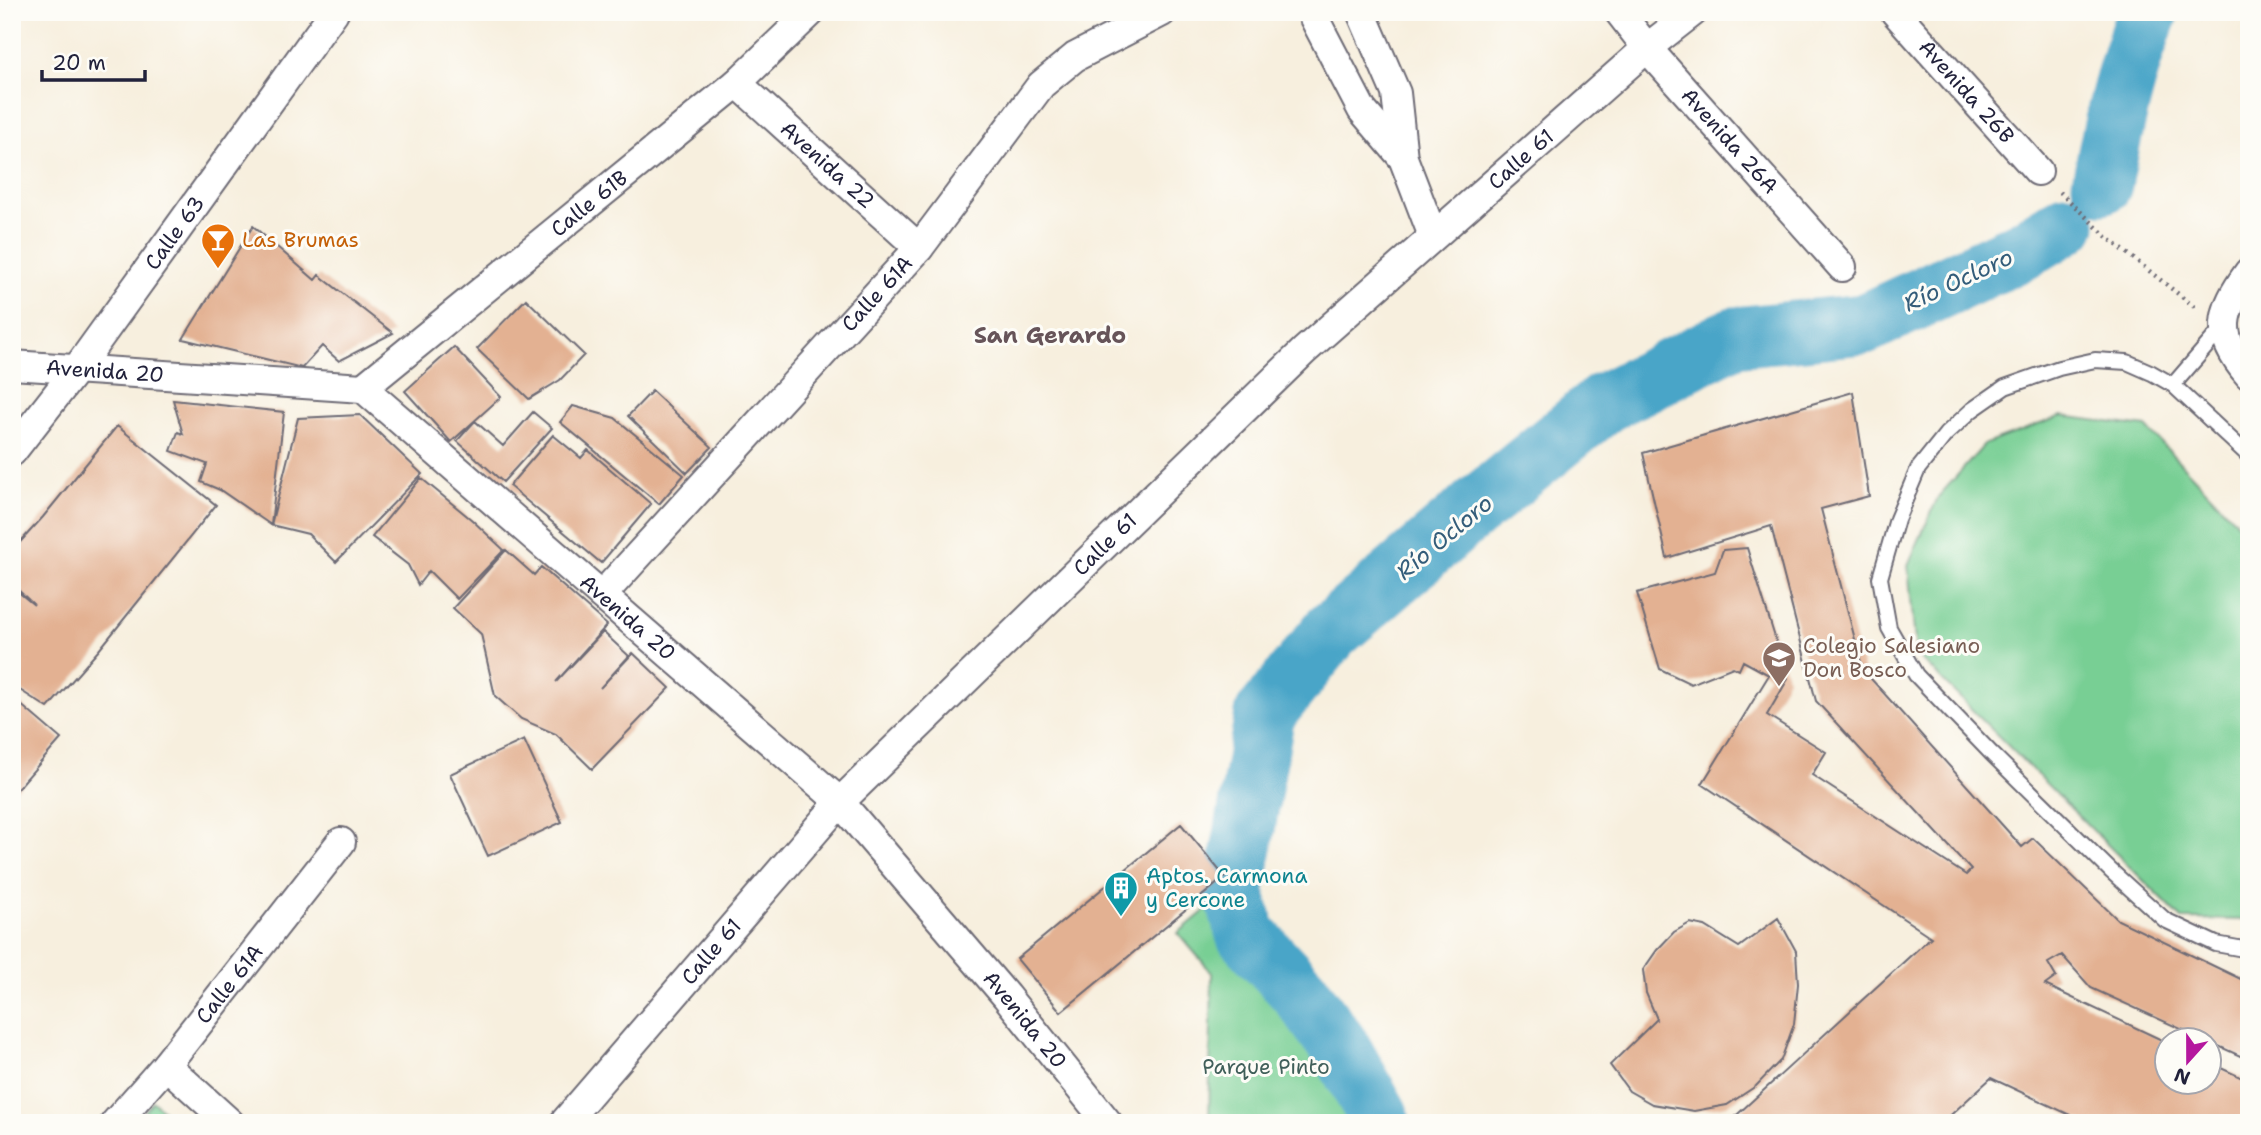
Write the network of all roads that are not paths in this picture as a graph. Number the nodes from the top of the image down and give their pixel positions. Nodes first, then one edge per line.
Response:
1 (334, 12) edge
2 (811, 12) edge
3 (1162, 12) edge
4 (1311, 12) edge
5 (1360, 12) edge
6 (1619, 12) edge
7 (1693, 12) edge
8 (1895, 12) edge
9 (1647, 48) junction
10 (737, 83) junction
11 (1403, 158) junction
12 (2038, 171) road end
13 (1433, 236) junction
14 (919, 248) junction
15 (1842, 267) dead end
16 (2249, 272) edge
17 (2224, 326) junction
18 (12, 365) edge
19 (76, 370) junction
20 (2249, 374) edge
21 (2173, 386) junction
22 (363, 388) junction
23 (12, 452) edge
24 (2249, 456) edge
25 (602, 595) junction
26 (840, 802) junction
27 (341, 842) dead end
28 (2249, 950) edge
29 (166, 1065) junction
30 (115, 1123) edge
31 (230, 1123) edge
32 (564, 1123) edge
33 (1108, 1123) edge

1 - 19 street, Calle 63
2 - 10 street, Calle 61B
3 - 14 street, Calle 61A
4 - 11 street
5 - 11 street
6 - 9 street, Avenida 26A
7 - 9 street, Calle 61
8 - 12 street, Avenida 26B
9 - 13 street, Calle 61
9 - 15 street, Avenida 26A
10 - 14 street, Avenida 22
10 - 22 street, Calle 61B
11 - 13 street
13 - 26 street, Calle 61
14 - 25 street, Calle 61A
16 - 17 street
17 - 20 street
17 - 21 lane
18 - 19 street, Avenida 20
19 - 22 street, Avenida 20
19 - 23 street, Calle 63
21 - 24 lane
21 - 28 lane
22 - 25 street, Avenida 20
25 - 26 street, Avenida 20
26 - 32 street, Calle 61
26 - 33 street, Avenida 20
27 - 29 street, Calle 61A
29 - 30 street, Calle 61A
29 - 31 street

